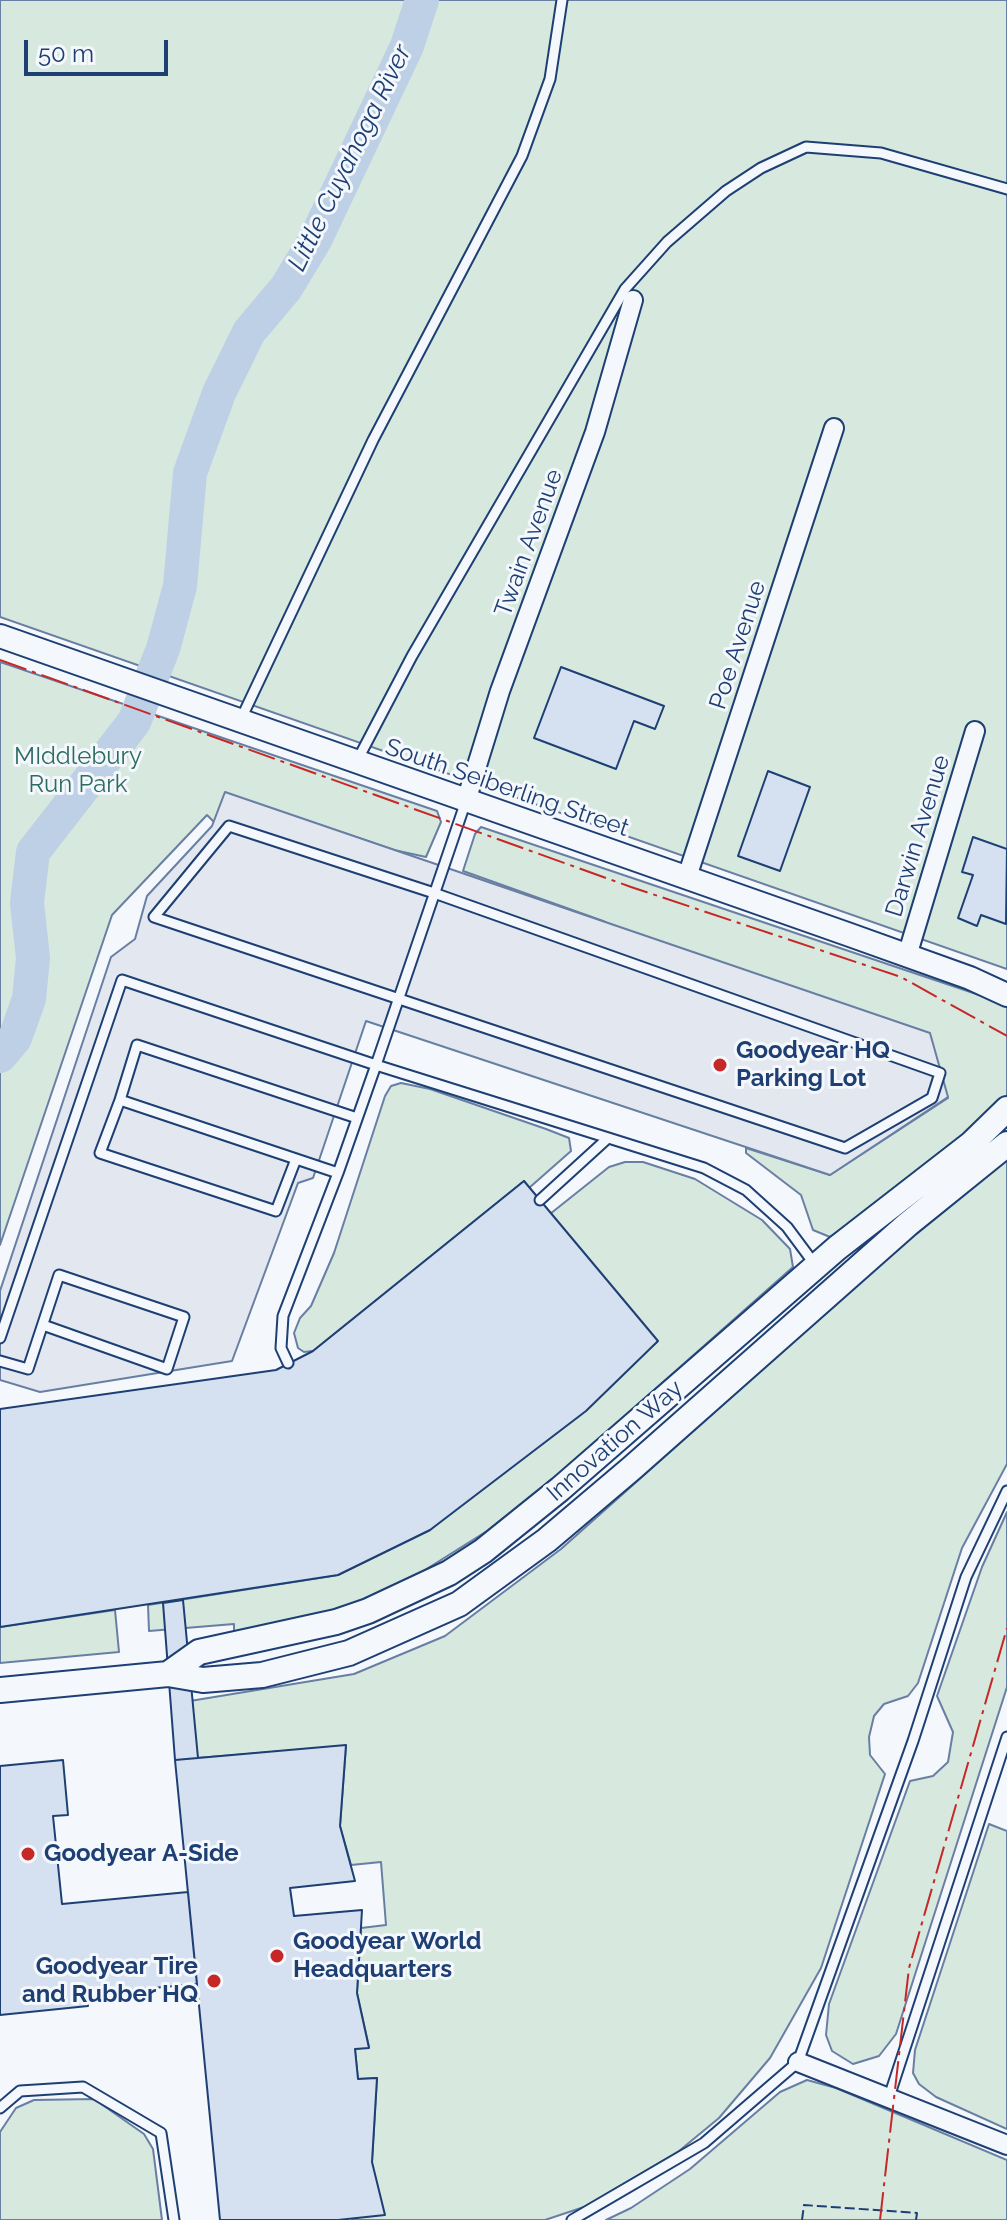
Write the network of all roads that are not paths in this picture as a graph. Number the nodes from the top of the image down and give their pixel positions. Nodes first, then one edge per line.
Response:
1 (562, 0) edge
2 (1007, 189) edge
3 (633, 300) dead end
4 (834, 428) dead end
5 (0, 636) edge
6 (240, 721) junction
7 (975, 731) dead end
8 (356, 762) junction
9 (466, 801) junction
10 (687, 877) junction
11 (434, 893) junction
12 (907, 956) junction
13 (1003, 991) edge
14 (398, 1000) junction
15 (376, 1065) junction
16 (120, 1100) junction
17 (1007, 1109) edge
18 (357, 1118) junction
19 (608, 1138) junction
20 (1007, 1144) edge
21 (296, 1159) junction
22 (338, 1173) junction
23 (540, 1200) dead end
24 (816, 1266) junction
25 (43, 1325) junction
26 (0, 1338) edge
27 (0, 1361) edge
28 (288, 1363) dead end
29 (1007, 1491) edge
30 (168, 1674) junction
31 (0, 1690) edge
32 (1007, 1737) edge
33 (1004, 1758) edge
34 (798, 2062) junction
35 (889, 2097) junction
36 (1, 2108) edge
37 (1007, 2145) edge
38 (174, 2220) edge
39 (572, 2220) edge

1 - 6 lane
2 - 8 lane
3 - 9 street, Twain Avenue
4 - 10 street, Poe Avenue
5 - 6 street, South Seiberling Street
6 - 8 street, South Seiberling Street
7 - 12 street, Darwin Avenue
8 - 9 street, South Seiberling Street
9 - 10 street, South Seiberling Street
9 - 11 lane
10 - 12 street, South Seiberling Street
11 - 14 lane
11 - 14 lane
11 - 14 lane
12 - 13 street, South Seiberling Street
14 - 15 lane
15 - 18 lane
15 - 19 lane
15 - 26 lane
16 - 18 lane
16 - 21 lane
16 - 21 lane
17 - 24 main road, Innovation Way
18 - 22 lane
19 - 23 lane
19 - 24 lane
20 - 30 main road, Innovation Way
21 - 22 lane
22 - 28 lane
24 - 30 main road, Innovation Way
25 - 25 lane
25 - 27 lane
29 - 34 lane
30 - 31 main road, Innovation Way
32 - 33 lane
33 - 35 lane
34 - 35 street
34 - 39 lane
35 - 37 street
36 - 38 lane

